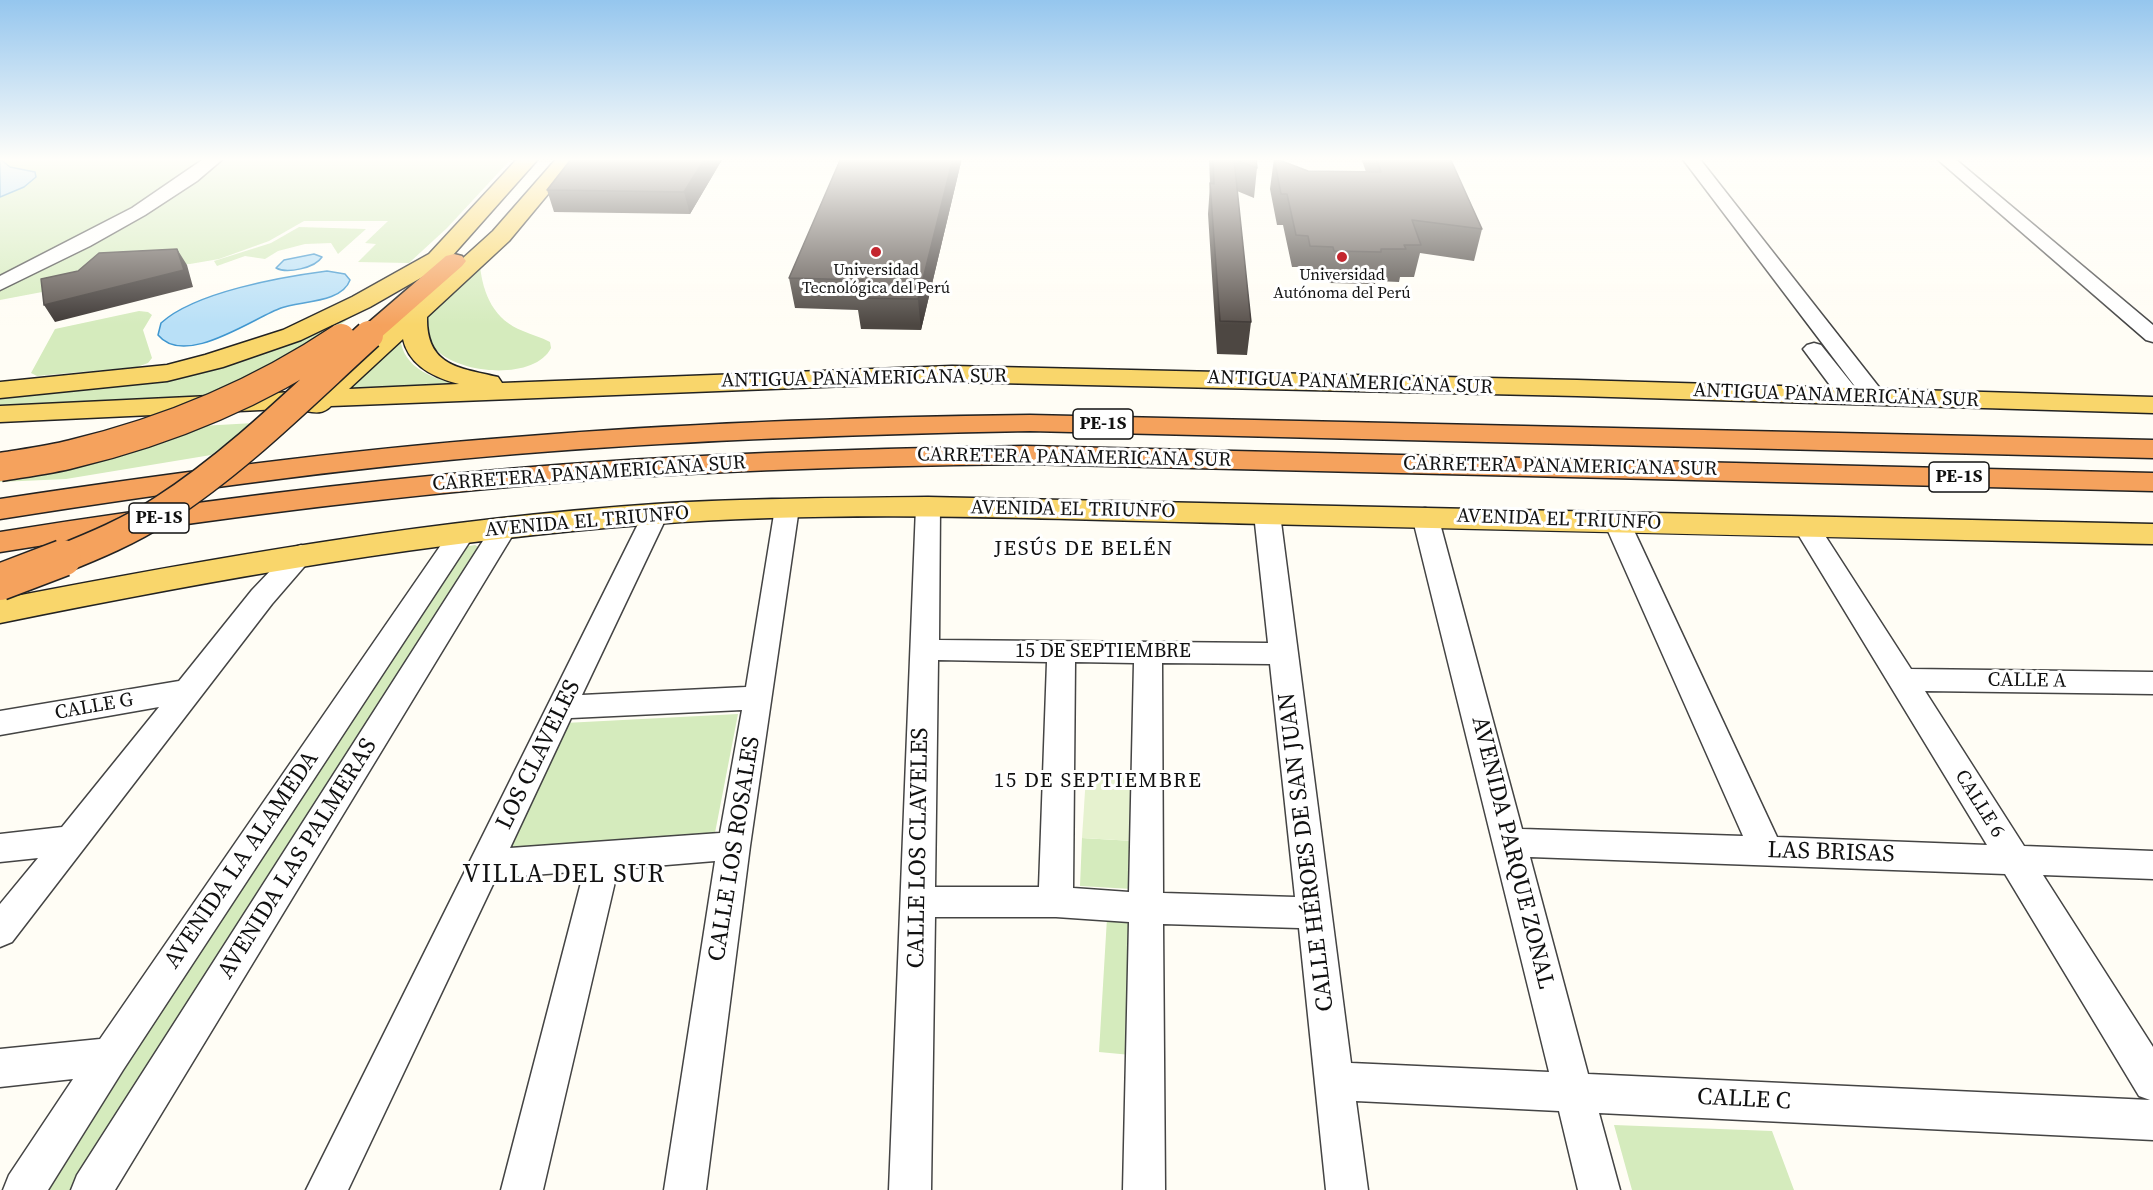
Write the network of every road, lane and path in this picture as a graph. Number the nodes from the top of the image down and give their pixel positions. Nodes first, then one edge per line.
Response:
1 (112, 214) edge
2 (134, 214) edge
3 (483, 214) edge
4 (504, 214) edge
5 (520, 214) edge
6 (1715, 214) edge
7 (1730, 214) edge
8 (2009, 214) edge
9 (445, 260) junction
10 (0, 273) edge
11 (0, 284) edge
12 (415, 314) junction
13 (361, 332) junction
14 (2153, 336) edge
15 (0, 390) edge
16 (547, 391) junction
17 (1861, 396) junction
18 (2153, 405) edge
19 (314, 406) junction
20 (0, 414) edge
21 (0, 432) edge
22 (2153, 449) edge
23 (0, 467) edge
24 (2153, 482) edge
25 (928, 507) junction
26 (787, 508) junction
27 (0, 509) edge
28 (655, 514) junction
29 (1267, 514) junction
30 (1425, 516) junction
31 (1617, 522) junction
32 (1806, 526) junction
33 (504, 528) junction
34 (463, 532) junction
35 (2153, 534) edge
36 (0, 542) edge
37 (301, 554) junction
38 (0, 582) edge
39 (0, 611) edge
40 (923, 651) junction
41 (1061, 652) junction
42 (1148, 652) junction
43 (1284, 654) junction
44 (1901, 680) junction
45 (2153, 683) edge
46 (188, 691) junction
47 (759, 698) junction
48 (562, 707) junction
49 (0, 723) edge
50 (70, 840) junction
51 (1509, 842) junction
52 (734, 846) junction
53 (0, 848) edge
54 (1766, 850) junction
55 (605, 855) junction
56 (2014, 860) junction
57 (487, 864) junction
58 (2153, 865) edge
59 (919, 902) junction
60 (1056, 902) junction
61 (1147, 908) junction
62 (1314, 913) junction
63 (0, 931) edge
64 (110, 1057) junction
65 (0, 1068) edge
66 (1334, 1081) junction
67 (2153, 1082) edge
68 (1574, 1092) junction
69 (2153, 1120) edge
70 (24, 1190) edge
71 (92, 1190) edge
72 (327, 1190) edge
73 (522, 1190) edge
74 (686, 1190) edge
75 (909, 1190) edge
76 (1144, 1190) edge
77 (1347, 1190) edge
78 (1599, 1190) edge

1 - 10 street
2 - 11 street
3 - 9 main road
4 - 9 main road
5 - 12 main road
6 - 17 street
7 - 17 street
8 - 14 street
9 - 13 highway
9 - 15 main road
12 - 16 main road
12 - 19 main road
13 - 23 highway, bridge
13 - 38 highway, bridge
16 - 17 main road, ANTIGUA PANAMERICANA SUR
16 - 19 main road, ANTIGUA PANAMERICANA SUR
17 - 18 main road, ANTIGUA PANAMERICANA SUR
19 - 20 main road
19 - 21 main road
22 - 27 highway, CARRETERA PANAMERICANA SUR / PE-1S
24 - 36 highway, CARRETERA PANAMERICANA SUR / PE-1S
25 - 26 main road, AVENIDA EL TRIUNFO
25 - 29 main road, AVENIDA EL TRIUNFO
25 - 40 street, CALLE LOS CLAVELES
26 - 28 main road, AVENIDA EL TRIUNFO
26 - 47 street, CALLE LOS ROSALES
28 - 33 main road, AVENIDA EL TRIUNFO
28 - 48 street, LOS CLAVELES
29 - 30 main road, AVENIDA EL TRIUNFO
29 - 43 street, CALLE HÉROES DE SAN JUAN
30 - 31 main road, AVENIDA EL TRIUNFO
30 - 51 street, AVENIDA PARQUE ZONAL
31 - 32 main road, AVENIDA EL TRIUNFO
31 - 54 street
32 - 35 main road, AVENIDA EL TRIUNFO
32 - 44 street, CALLE 6
33 - 34 main road, AVENIDA EL TRIUNFO
33 - 71 street, AVENIDA LAS PALMERAS
34 - 37 main road, AVENIDA EL TRIUNFO
34 - 64 street, AVENIDA LA ALAMEDA
37 - 39 main road, AVENIDA EL TRIUNFO
37 - 46 street
40 - 41 street, 15 DE SEPTIEMBRE
40 - 59 street, CALLE LOS CLAVELES
41 - 42 street, 15 DE SEPTIEMBRE
41 - 60 street
42 - 43 street, 15 DE SEPTIEMBRE
42 - 61 street
43 - 62 street, CALLE HÉROES DE SAN JUAN
44 - 45 street, CALLE A
44 - 56 street, CALLE 6
46 - 49 street, CALLE G
46 - 50 street
47 - 48 street
47 - 52 street, CALLE LOS ROSALES
48 - 57 street, LOS CLAVELES
50 - 53 street
50 - 63 street
51 - 54 street, LAS BRISAS
51 - 68 street, AVENIDA PARQUE ZONAL
52 - 55 street
52 - 74 street, CALLE LOS ROSALES
54 - 56 street, LAS BRISAS
55 - 57 street
55 - 73 street
56 - 58 street, LAS BRISAS
56 - 67 street, CALLE 6
57 - 72 street, LOS CLAVELES
59 - 60 street
59 - 75 street, CALLE LOS CLAVELES
60 - 61 street
61 - 62 street
61 - 76 street
62 - 66 street, CALLE HÉROES DE SAN JUAN
64 - 65 street
64 - 70 street, AVENIDA LA ALAMEDA
66 - 68 street, CALLE C
66 - 77 street, CALLE HÉROES DE SAN JUAN
68 - 69 street, CALLE C
68 - 78 street, AVENIDA PARQUE ZONAL

